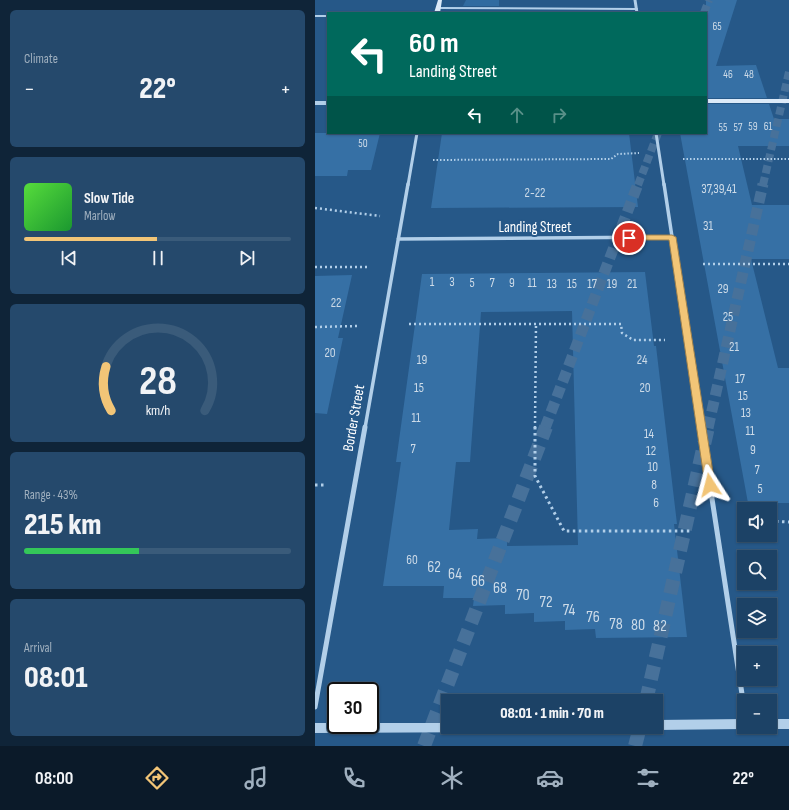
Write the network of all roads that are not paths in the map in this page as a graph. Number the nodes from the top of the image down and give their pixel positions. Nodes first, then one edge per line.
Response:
1 (440, 0) edge
2 (635, 0) edge
3 (637, 9) joint
4 (438, 10) edge
5 (315, 16) edge
6 (327, 16) edge
7 (707, 101) edge
8 (789, 101) edge
9 (315, 103) edge
10 (327, 103) edge
11 (417, 134) edge
12 (656, 134) edge
13 (672, 237) junction
14 (398, 239) junction
15 (742, 694) edge
16 (315, 707) edge
17 (737, 724) edge
18 (777, 724) edge
19 (789, 724) edge
20 (663, 725) edge
21 (441, 727) edge
22 (315, 728) edge

1 - 4 main road
2 - 3 street
3 - 4 lane
5 - 6 lane
7 - 8 main road
9 - 10 street
11 - 14 street, Border Street
12 - 13 street
13 - 14 street, Landing Street
13 - 15 street
14 - 16 street, Border Street
17 - 20 street
18 - 19 street
21 - 22 street

